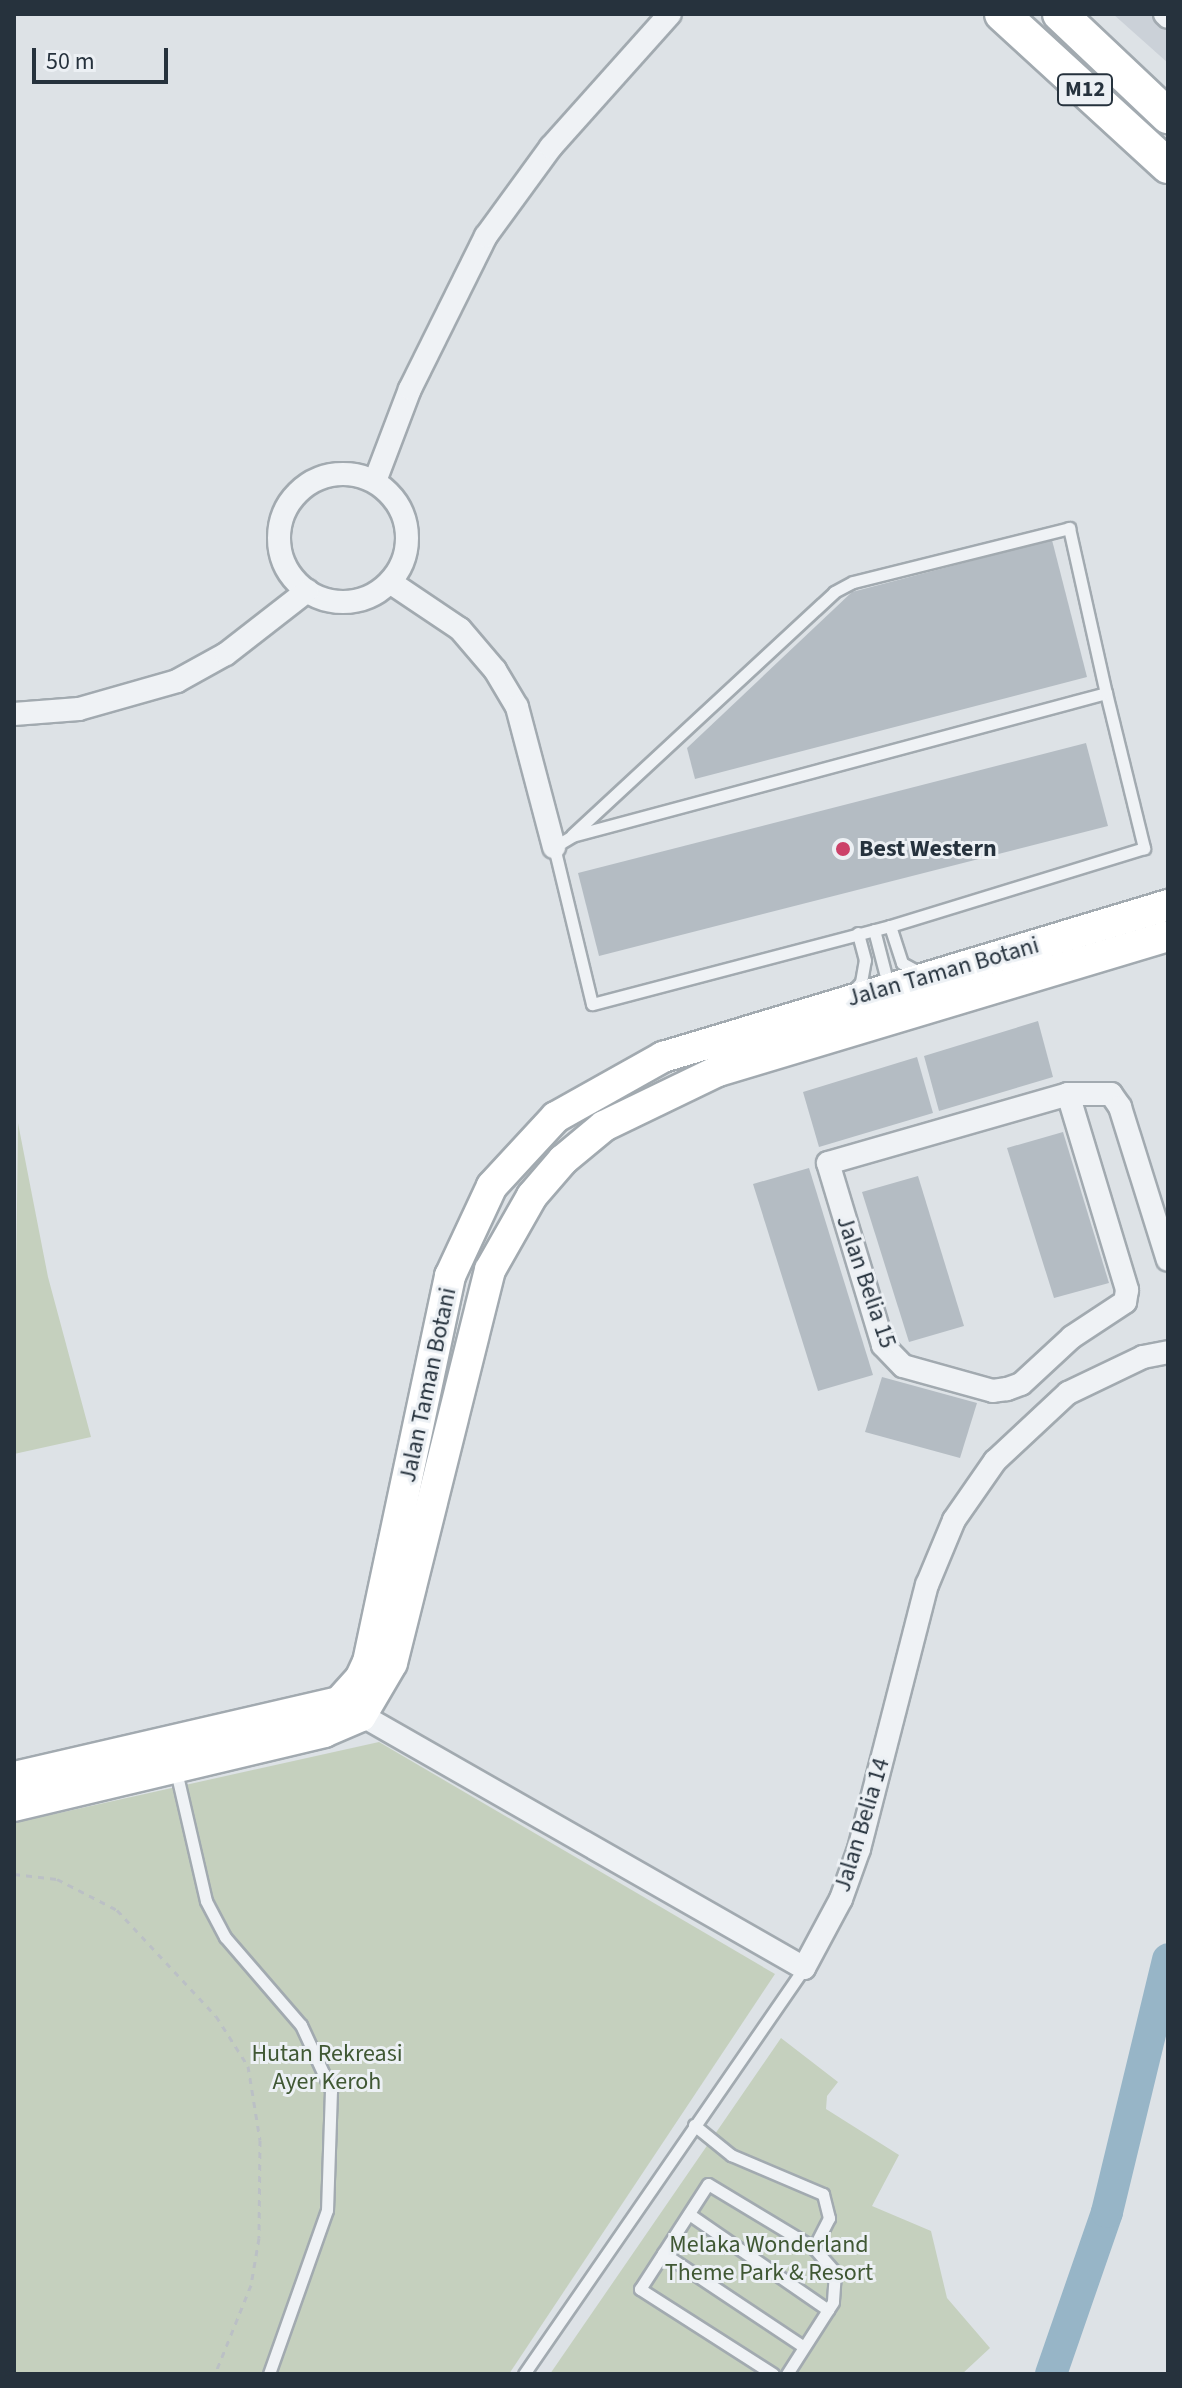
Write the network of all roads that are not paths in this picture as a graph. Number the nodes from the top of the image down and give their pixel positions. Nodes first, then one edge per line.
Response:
1 (670, 14) edge
2 (1002, 14) edge
3 (1060, 14) edge
4 (1168, 116) edge
5 (1168, 166) edge
6 (375, 481) junction
7 (390, 582) junction
8 (307, 591) junction
9 (1106, 693) junction
10 (14, 714) edge
11 (563, 841) junction
12 (1168, 905) edge
13 (890, 926) junction
14 (874, 930) junction
15 (858, 933) junction
16 (1168, 936) edge
17 (889, 988) junction
18 (941, 989) junction
19 (845, 1000) junction
20 (1068, 1094) junction
21 (1168, 1260) edge
22 (1168, 1352) edge
23 (350, 1709) junction
24 (174, 1756) junction
25 (14, 1777) edge
26 (14, 1806) edge
27 (804, 1968) junction
28 (694, 2125) junction
29 (689, 2214) junction
30 (814, 2248) junction
31 (663, 2253) junction
32 (828, 2310) junction
33 (804, 2347) junction
34 (269, 2374) edge
35 (524, 2374) edge
36 (773, 2374) edge
37 (787, 2374) edge

1 - 6 street
2 - 5 main road, M12
3 - 4 main road, M12
6 - 7 street
6 - 8 street
7 - 8 street
7 - 11 street
8 - 10 street
9 - 11 lane
9 - 11 lane
9 - 13 lane
11 - 15 lane
12 - 18 street, Jalan Taman Botani
13 - 14 lane
13 - 18 lane
14 - 15 lane
14 - 17 lane
15 - 19 lane
16 - 18 street, Jalan Taman Botani
17 - 18 street
17 - 19 street, Jalan Taman Botani
18 - 23 street, Jalan Taman Botani
19 - 23 street, Jalan Taman Botani
20 - 20 street, Jalan Belia 15
20 - 21 street, Jalan Belia 15
22 - 27 street, Jalan Belia 14
23 - 24 street
23 - 27 street
24 - 25 street
24 - 26 street
24 - 34 lane
27 - 28 lane, Jalan Belia 14
28 - 30 lane
28 - 35 lane, Jalan Belia 14
29 - 30 lane
29 - 31 lane
29 - 32 lane
30 - 32 lane
31 - 33 lane
31 - 36 lane
32 - 33 lane
33 - 37 lane

